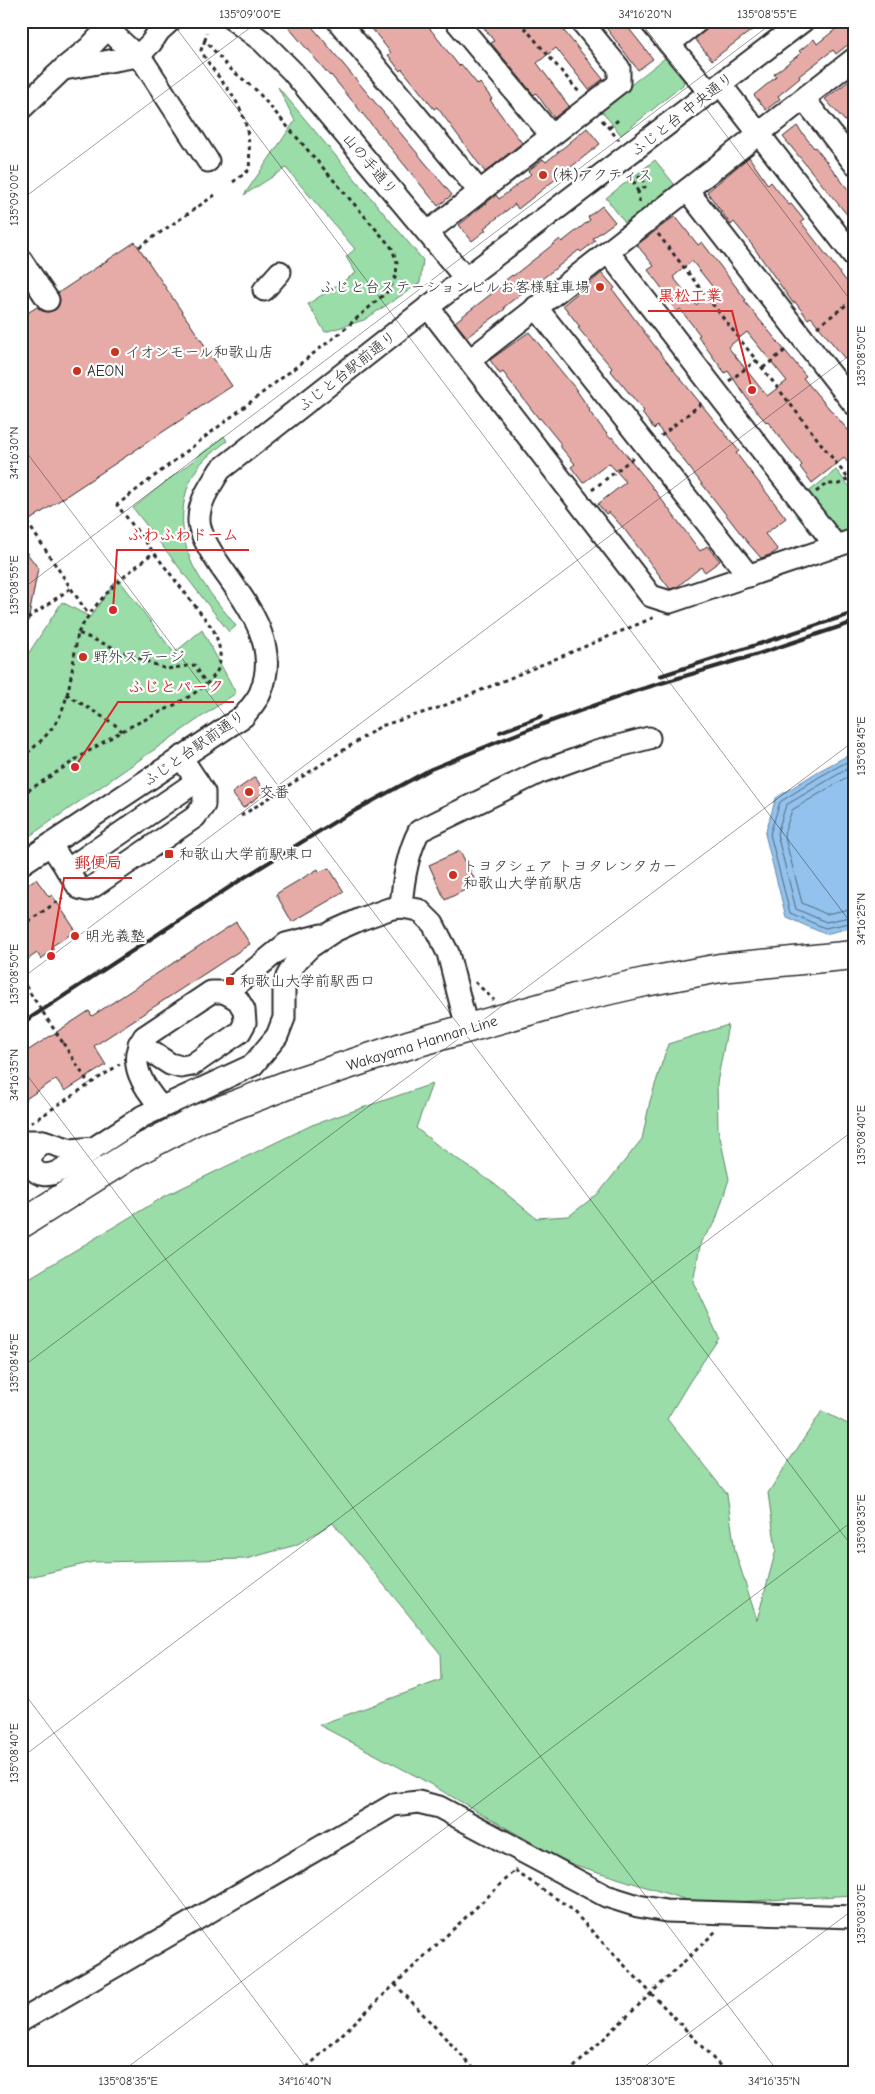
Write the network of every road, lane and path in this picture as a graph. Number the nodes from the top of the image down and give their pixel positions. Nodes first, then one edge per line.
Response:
1 (338, 21) edge
2 (456, 21) edge
3 (520, 21) edge
4 (581, 21) edge
5 (650, 21) edge
6 (698, 21) edge
7 (803, 21) edge
8 (158, 24) edge
9 (229, 24) edge
10 (111, 25) edge
11 (205, 40) junction
12 (669, 44) junction
13 (138, 56) junction
14 (854, 59) edge
15 (63, 70) junction
16 (715, 89) junction
17 (804, 99) junction
18 (591, 106) junction
19 (21, 109) edge
20 (618, 120) dead end
21 (609, 128) junction
22 (759, 133) junction
23 (551, 135) junction
24 (620, 142) dead end
25 (208, 161) dead end
26 (854, 163) edge
27 (233, 182) dead end
28 (687, 190) junction
29 (479, 191) junction
30 (638, 192) junction
31 (218, 193) dead end
32 (647, 221) junction
33 (428, 232) junction
34 (139, 247) dead end
35 (608, 252) junction
36 (854, 256) edge
37 (21, 260) edge
38 (280, 272) dead end
39 (466, 279) junction
40 (264, 290) dead end
41 (48, 300) dead end
42 (428, 307) junction
43 (536, 307) junction
44 (470, 360) junction
45 (757, 360) junction
46 (716, 392) junction
47 (854, 404) edge
48 (648, 447) junction
49 (848, 479) junction
50 (854, 486) edge
51 (815, 497) dead end
52 (578, 501) junction
53 (27, 522) dead end
54 (845, 543) edge
55 (154, 552) junction
56 (749, 576) junction
57 (72, 588) junction
58 (88, 614) junction
59 (664, 615) dead end
60 (21, 623) edge
61 (78, 633) junction
62 (206, 684) junction
63 (66, 694) junction
64 (122, 731) junction
65 (649, 738) dead end
66 (181, 757) junction
67 (21, 758) edge
68 (197, 781) junction
69 (21, 795) edge
70 (241, 816) dead end
71 (51, 845) junction
72 (21, 864) edge
73 (67, 870) junction
74 (63, 898) dead end
75 (401, 907) junction
76 (21, 926) edge
77 (334, 931) junction
78 (854, 955) edge
79 (21, 979) edge
80 (226, 993) junction
81 (467, 1028) junction
82 (139, 1044) junction
83 (89, 1084) dead end
84 (161, 1107) junction
85 (21, 1141) edge
86 (43, 1141) junction
87 (94, 1148) junction
88 (21, 1224) edge
89 (523, 1864) junction
90 (735, 1913) junction
91 (854, 1918) edge
92 (395, 1984) junction
93 (651, 1992) junction
94 (21, 2021) edge
95 (301, 2073) edge
96 (478, 2073) edge
97 (568, 2073) edge
98 (727, 2073) edge

1 - 29 street
2 - 23 street
3 - 18 path
4 - 18 street
5 - 12 street
6 - 12 street
7 - 16 street, ふじと台 中央通り
8 - 13 street
9 - 11 path
9 - 33 street, 山の手通り
10 - 13 street
10 - 15 street
11 - 27 path
11 - 55 path
12 - 16 street
13 - 15 street
13 - 25 street
14 - 17 street
15 - 19 street
16 - 22 street
16 - 39 street, ふじと台 中央通り
17 - 22 street
17 - 26 street
18 - 21 path
18 - 23 street
20 - 21 path
21 - 24 path
22 - 28 street
22 - 36 street
23 - 29 street
28 - 32 street
28 - 47 street
29 - 33 street
30 - 30 path
30 - 32 path
31 - 34 path
32 - 35 street
32 - 45 path
33 - 39 street, 山の手通り
35 - 43 street
35 - 46 street
37 - 41 street
38 - 40 street
39 - 42 street
42 - 44 street
42 - 66 street, ふじと台駅前通り
43 - 44 street
43 - 48 street
44 - 52 street
45 - 46 path
45 - 49 path
46 - 48 path
46 - 54 street
48 - 52 path
48 - 56 street
49 - 50 path
49 - 51 path
52 - 56 street
53 - 57 path
54 - 56 street
55 - 58 path
55 - 62 path
57 - 58 path
57 - 60 path
58 - 61 path
59 - 70 path
61 - 62 path
61 - 63 path
62 - 64 path
63 - 64 path
63 - 67 path
64 - 69 path
65 - 75 street
66 - 68 street
66 - 71 street, ふじと台駅前通り
68 - 73 street
68 - 73 street
71 - 72 street, ふじと台駅前通り
71 - 73 street
74 - 76 path
75 - 77 street
75 - 81 street
77 - 80 street
77 - 84 street
78 - 81 main road, Wakayama Hannan Line
79 - 83 path, bridge
80 - 82 street
80 - 82 street
81 - 88 main road, Wakayama Hannan Line
82 - 84 street
84 - 87 street
85 - 86 street
86 - 87 street
86 - 87 street
89 - 90 street
89 - 92 path
89 - 93 path
89 - 94 street
90 - 91 street
90 - 93 path
92 - 95 path
92 - 96 path
93 - 97 path
93 - 98 path

